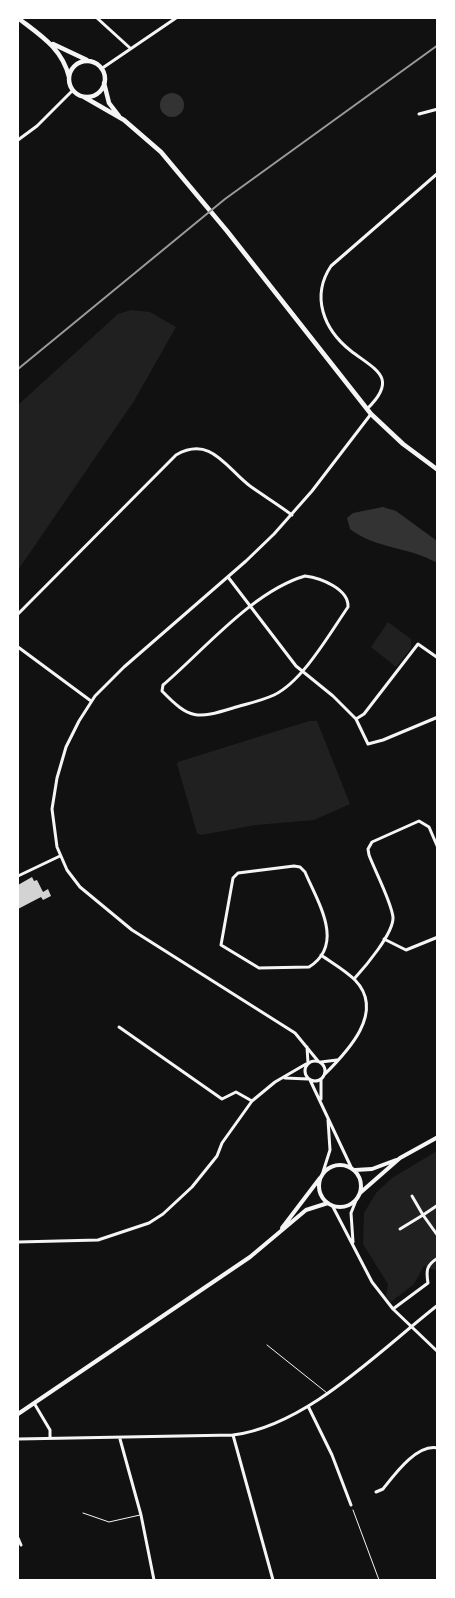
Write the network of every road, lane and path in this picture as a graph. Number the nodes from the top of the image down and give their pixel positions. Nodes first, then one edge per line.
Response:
1 (18, 18) edge
2 (97, 18) edge
3 (176, 18) edge
4 (48, 41) junction
5 (130, 48) junction
6 (91, 62) junction
7 (100, 69) junction
8 (69, 78) junction
9 (104, 82) junction
10 (73, 90) junction
11 (84, 97) junction
12 (438, 109) edge
13 (419, 114) dead end
14 (120, 118) junction
15 (18, 140) edge
16 (438, 173) edge
17 (367, 409) junction
18 (371, 414) junction
19 (438, 470) edge
20 (292, 515) junction
21 (228, 577) junction
22 (251, 607) junction
23 (18, 614) edge
24 (18, 646) edge
25 (438, 658) edge
26 (301, 672) junction
27 (92, 702) junction
28 (438, 717) edge
29 (356, 720) junction
30 (438, 848) edge
31 (60, 856) junction
32 (18, 876) edge
33 (438, 937) edge
34 (384, 939) junction
35 (321, 955) junction
36 (354, 979) junction
37 (119, 1027) dead end
38 (307, 1046) junction
39 (340, 1058) junction
40 (319, 1061) junction
41 (307, 1064) junction
42 (325, 1074) junction
43 (284, 1078) junction
44 (322, 1079) junction
45 (310, 1080) junction
46 (252, 1101) junction
47 (322, 1102) junction
48 (328, 1117) junction
49 (438, 1137) edge
50 (400, 1158) junction
51 (352, 1169) junction
52 (323, 1172) junction
53 (320, 1177) junction
54 (358, 1196) junction
55 (412, 1196) dead end
56 (330, 1204) junction
57 (438, 1205) edge
58 (423, 1215) junction
59 (400, 1229) dead end
60 (280, 1232) junction
61 (438, 1236) edge
62 (18, 1242) edge
63 (354, 1245) junction
64 (438, 1258) edge
65 (438, 1305) edge
66 (393, 1309) junction
67 (410, 1326) junction
68 (267, 1344) dead end
69 (438, 1352) edge
70 (327, 1393) junction
71 (34, 1403) junction
72 (308, 1406) junction
73 (18, 1414) edge
74 (233, 1435) junction
75 (50, 1437) junction
76 (18, 1439) edge
77 (120, 1439) junction
78 (438, 1448) edge
79 (376, 1492) dead end
80 (351, 1505) joint
81 (83, 1513) dead end
82 (141, 1515) junction
83 (18, 1538) edge
84 (21, 1545) dead end
85 (154, 1580) edge
86 (273, 1580) edge
87 (379, 1580) edge

1 - 4 main road
2 - 5 street
3 - 5 street
4 - 6 main road
4 - 8 main road
5 - 7 street
6 - 7 main road
6 - 8 main road
7 - 9 main road
8 - 10 main road
9 - 11 main road
9 - 14 main road
10 - 11 main road
10 - 15 street
11 - 14 main road
12 - 13 street
14 - 17 main road
16 - 17 street
17 - 18 main road
18 - 19 main road
18 - 20 street
20 - 21 street
20 - 23 street
21 - 22 street
21 - 27 street
22 - 26 street
22 - 26 street
22 - 26 street
24 - 27 street
25 - 29 street
26 - 29 street
27 - 31 street
28 - 29 street
30 - 34 street
31 - 32 street
31 - 38 street
33 - 34 street
34 - 36 street
35 - 35 street
35 - 36 street
36 - 39 street
37 - 46 street
38 - 40 street
38 - 41 street
39 - 40 street
39 - 42 street
40 - 41 street
40 - 42 street
41 - 43 street
41 - 45 street
42 - 44 street
43 - 45 street
43 - 46 street
44 - 45 street
44 - 47 street
45 - 47 street
46 - 62 street
47 - 48 street
48 - 51 street
48 - 52 street
49 - 50 street
50 - 51 street
50 - 54 street
51 - 52 street
51 - 54 street
52 - 53 street
53 - 56 street
53 - 60 street
54 - 56 street
54 - 63 street
55 - 58 street
56 - 60 street
56 - 63 street
57 - 58 street
58 - 59 street
58 - 61 street
60 - 71 street
63 - 66 street
64 - 66 street
65 - 67 street
66 - 67 street
67 - 69 street
67 - 70 street
68 - 70 lane
70 - 72 street
71 - 73 street
71 - 75 street
72 - 74 street
72 - 80 street
74 - 77 street
74 - 86 street
75 - 76 street
75 - 77 street
77 - 82 street
78 - 79 street
80 - 87 path
81 - 82 lane
82 - 85 street
83 - 84 street

